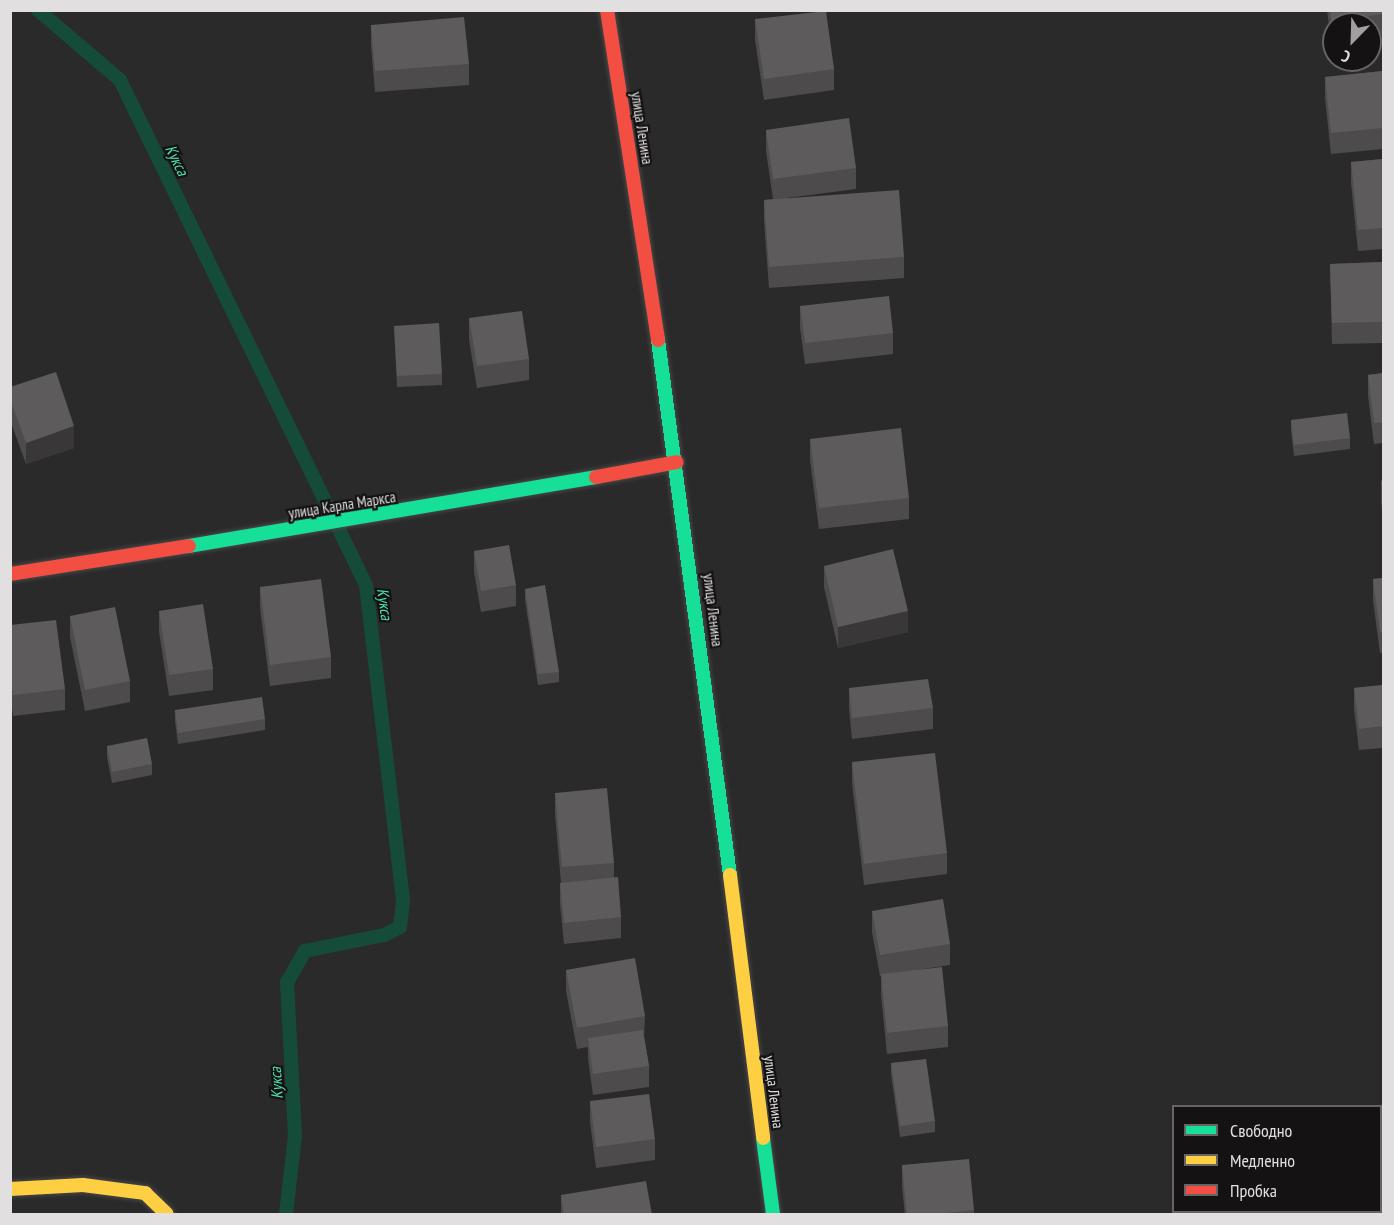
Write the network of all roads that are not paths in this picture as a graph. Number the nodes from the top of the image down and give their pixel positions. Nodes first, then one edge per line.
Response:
1 (607, 10) edge
2 (677, 462) junction
3 (10, 574) edge
4 (10, 1189) edge
5 (167, 1215) edge
6 (773, 1215) edge

1 - 2 street, улица Ленина
2 - 3 street, улица Карла Маркса
2 - 6 street, улица Ленина
4 - 5 street

